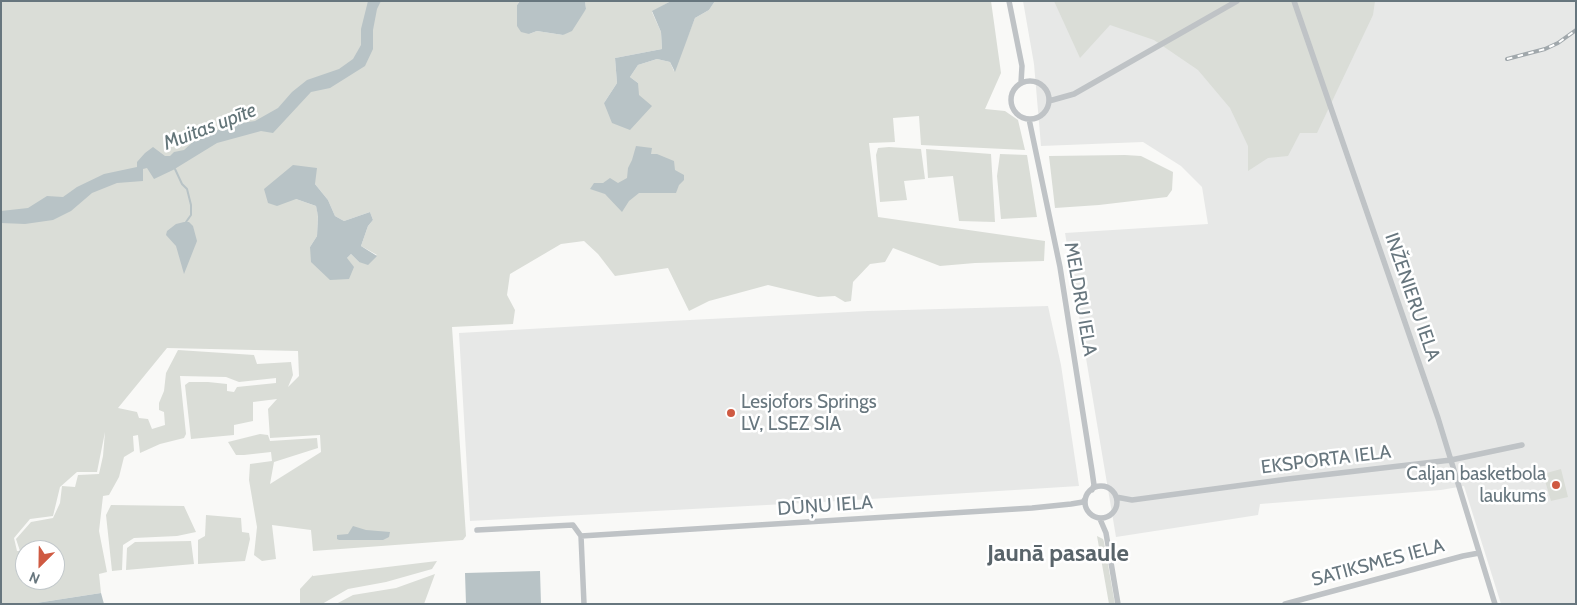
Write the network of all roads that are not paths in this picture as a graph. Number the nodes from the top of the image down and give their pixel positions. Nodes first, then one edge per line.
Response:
1 (1010, 1) edge
2 (1238, 1) edge
3 (1294, 1) edge
4 (1022, 66) junction
5 (1029, 81) junction
6 (1021, 83) junction
7 (1048, 94) junction
8 (1064, 96) junction
9 (1049, 101) junction
10 (1036, 118) junction
11 (1028, 119) junction
12 (1033, 132) junction
13 (1522, 445) dead end
14 (1451, 460) junction
15 (1092, 471) junction
16 (1102, 486) junction
17 (1092, 490) junction
18 (1116, 497) junction
19 (1086, 498) junction
20 (1132, 500) junction
21 (1071, 504) junction
22 (1116, 508) junction
23 (1087, 509) junction
24 (1109, 516) junction
25 (1100, 519) junction
26 (477, 530) dead end
27 (1106, 533) junction
28 (580, 536) junction
29 (1479, 553) junction
30 (584, 604) edge
31 (1118, 604) edge
32 (1285, 604) edge
33 (1495, 604) edge

1 - 4 street
2 - 8 street
3 - 14 street, INŽENIERU IELA
4 - 5 street
4 - 6 street
5 - 6 street
5 - 7 street
6 - 11 street
7 - 8 street
7 - 9 street
8 - 9 street
9 - 10 street
10 - 11 street
10 - 12 street
11 - 12 street
12 - 15 street, MELDRU IELA
13 - 14 street, EKSPORTA IELA
14 - 20 street, EKSPORTA IELA
14 - 29 street, INŽENIERU IELA
15 - 16 street, MELDRU IELA
15 - 17 street, MELDRU IELA
16 - 17 street
16 - 18 street, MELDRU IELA
17 - 19 street
18 - 20 street, EKSPORTA IELA
18 - 22 street
19 - 21 street, DŪŅU IELA
19 - 23 street
20 - 22 street, EKSPORTA IELA
21 - 23 street, DŪŅU IELA
21 - 28 street, DŪŅU IELA
22 - 24 street
23 - 25 street
24 - 25 street
24 - 27 street
25 - 27 street
26 - 28 street
27 - 31 street
28 - 30 street
29 - 32 street, SATIKSMES IELA
29 - 33 street, INŽENIERU IELA

